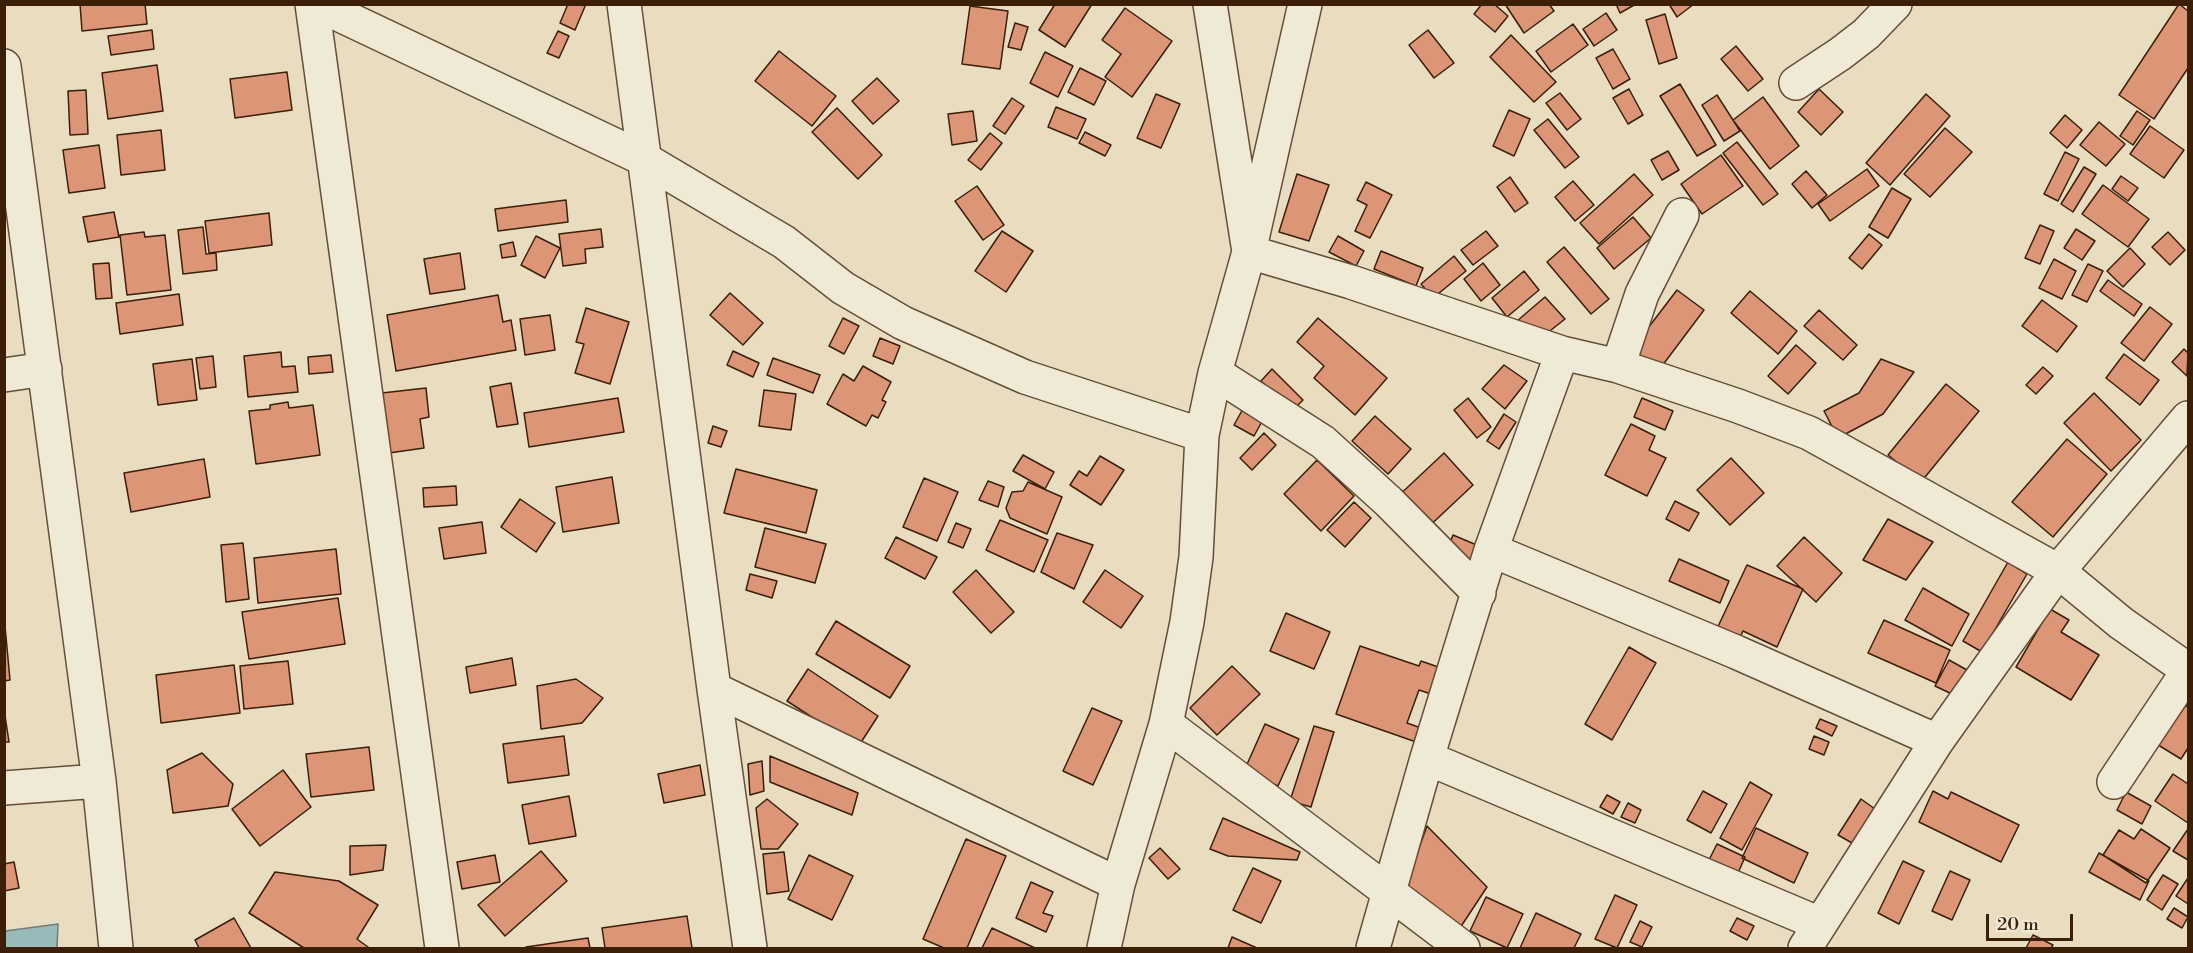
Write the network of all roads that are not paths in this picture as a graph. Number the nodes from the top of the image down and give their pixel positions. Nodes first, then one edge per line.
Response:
1 (312, 4) edge
2 (317, 4) edge
3 (624, 4) edge
4 (1210, 4) edge
5 (1305, 4) edge
6 (1895, 4) edge
7 (4, 66) edge
8 (1796, 83) dead end
9 (644, 159) junction
10 (1682, 215) dead end
11 (1249, 252) junction
12 (1562, 353) junction
13 (1618, 366) junction
14 (45, 369) junction
15 (1215, 373) junction
16 (4, 375) edge
17 (2188, 418) edge
18 (1202, 435) junction
19 (1491, 550) junction
20 (2058, 571) junction
21 (1479, 593) junction
22 (2188, 671) edge
23 (714, 688) junction
24 (1166, 724) junction
25 (1937, 741) junction
26 (1427, 758) junction
27 (99, 781) junction
28 (2115, 782) dead end
29 (4, 788) edge
30 (1118, 884) junction
31 (1389, 894) junction
32 (1812, 936) edge
33 (116, 948) edge
34 (442, 948) edge
35 (750, 948) edge
36 (1104, 948) edge
37 (1373, 948) edge
38 (1463, 948) edge

1 - 34 street
2 - 9 street
3 - 9 street
4 - 11 street
5 - 11 street
6 - 8 street
7 - 14 street
9 - 18 street
9 - 23 street
10 - 13 street
11 - 12 street
11 - 15 street
12 - 13 street
12 - 19 street
13 - 20 street
14 - 16 street
14 - 27 street
15 - 18 street
15 - 21 street
17 - 20 street
18 - 24 street
19 - 21 street
19 - 25 street
20 - 22 street
20 - 25 street
21 - 26 street
22 - 28 street
23 - 30 street
23 - 35 street
24 - 30 street
24 - 31 street
25 - 32 street
26 - 31 street
26 - 32 street
27 - 29 street
27 - 33 street
30 - 36 street
31 - 37 street
31 - 38 street

